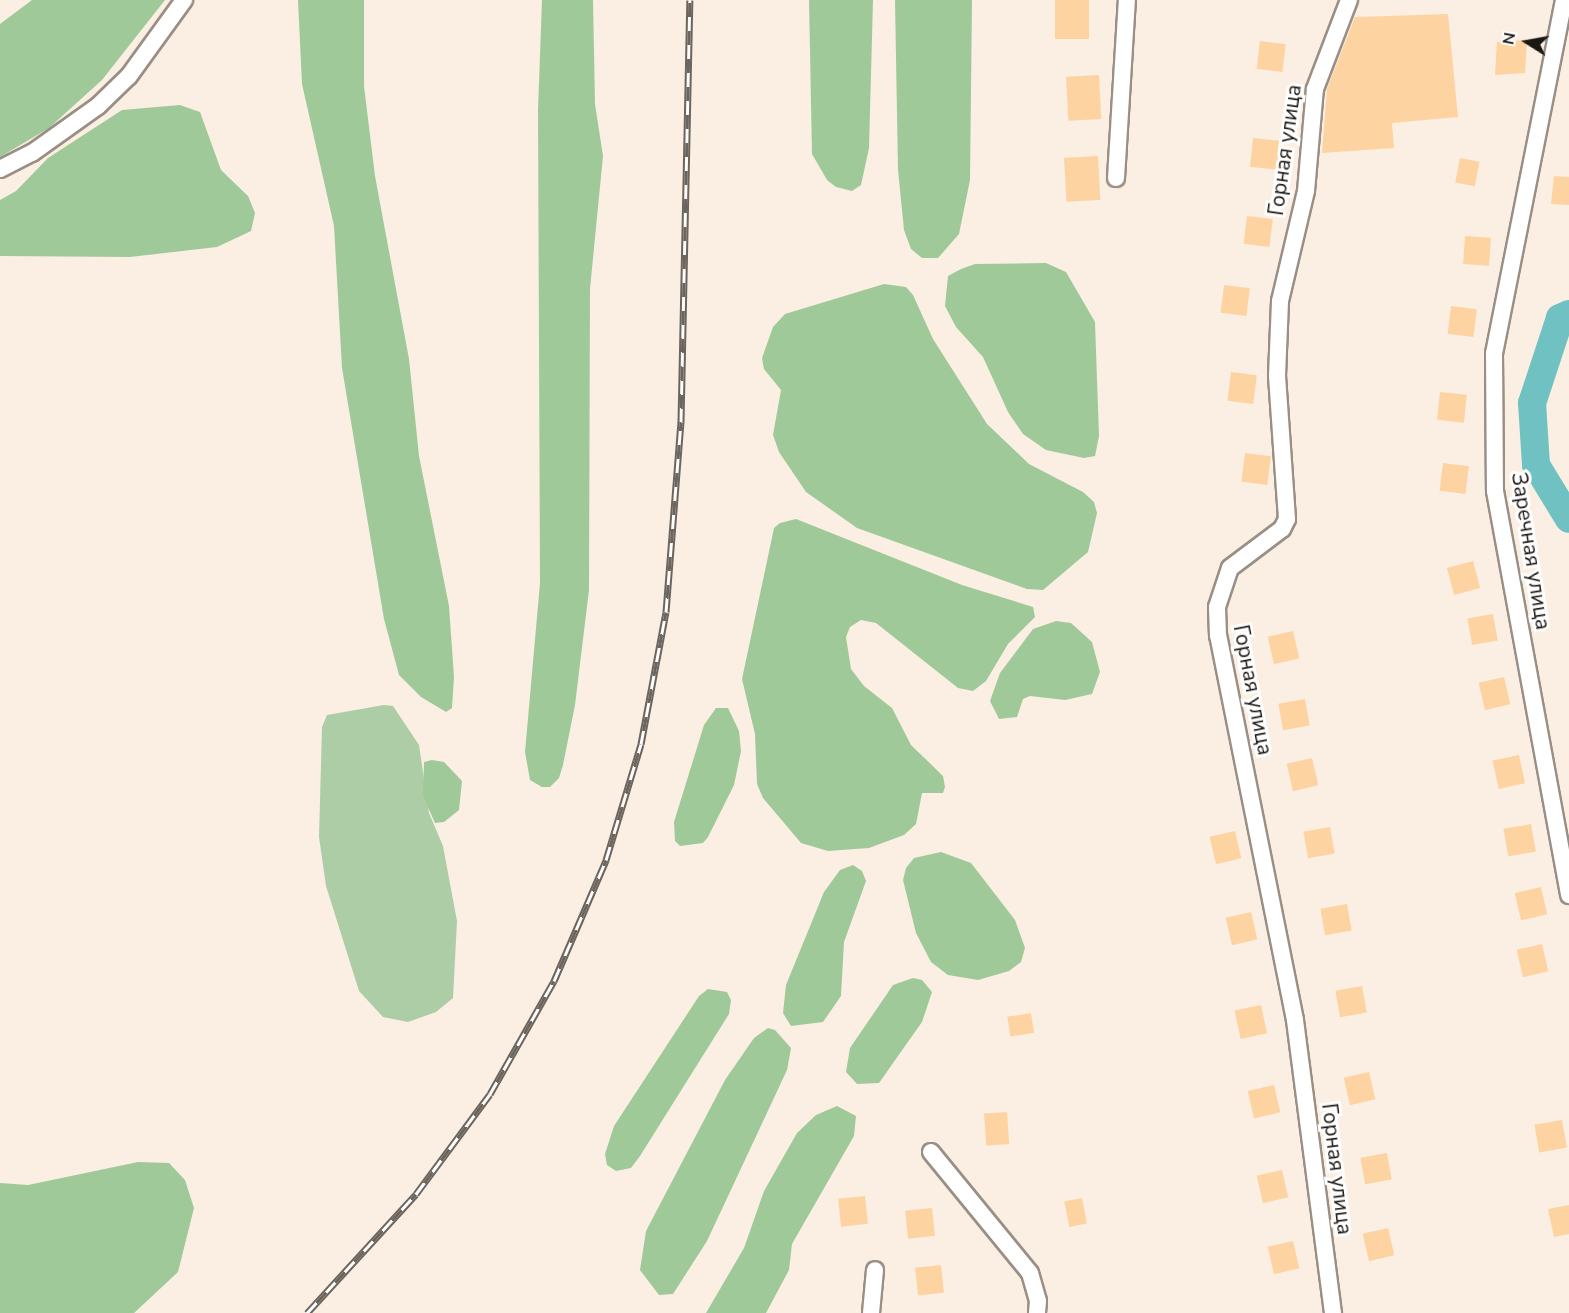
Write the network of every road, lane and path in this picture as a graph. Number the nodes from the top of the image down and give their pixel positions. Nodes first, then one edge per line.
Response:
1 (184, 0) edge
2 (1127, 0) edge
3 (1348, 0) edge
4 (1564, 0) edge
5 (0, 170) edge
6 (1116, 178) dead end
7 (1569, 895) edge
8 (931, 1152) dead end
9 (875, 1270) dead end
10 (871, 1313) edge
11 (1037, 1313) edge
12 (1333, 1313) edge

1 - 5 street
2 - 6 street
3 - 12 street, Горная улица
4 - 7 street, Заречная улица
8 - 11 street
9 - 10 street

